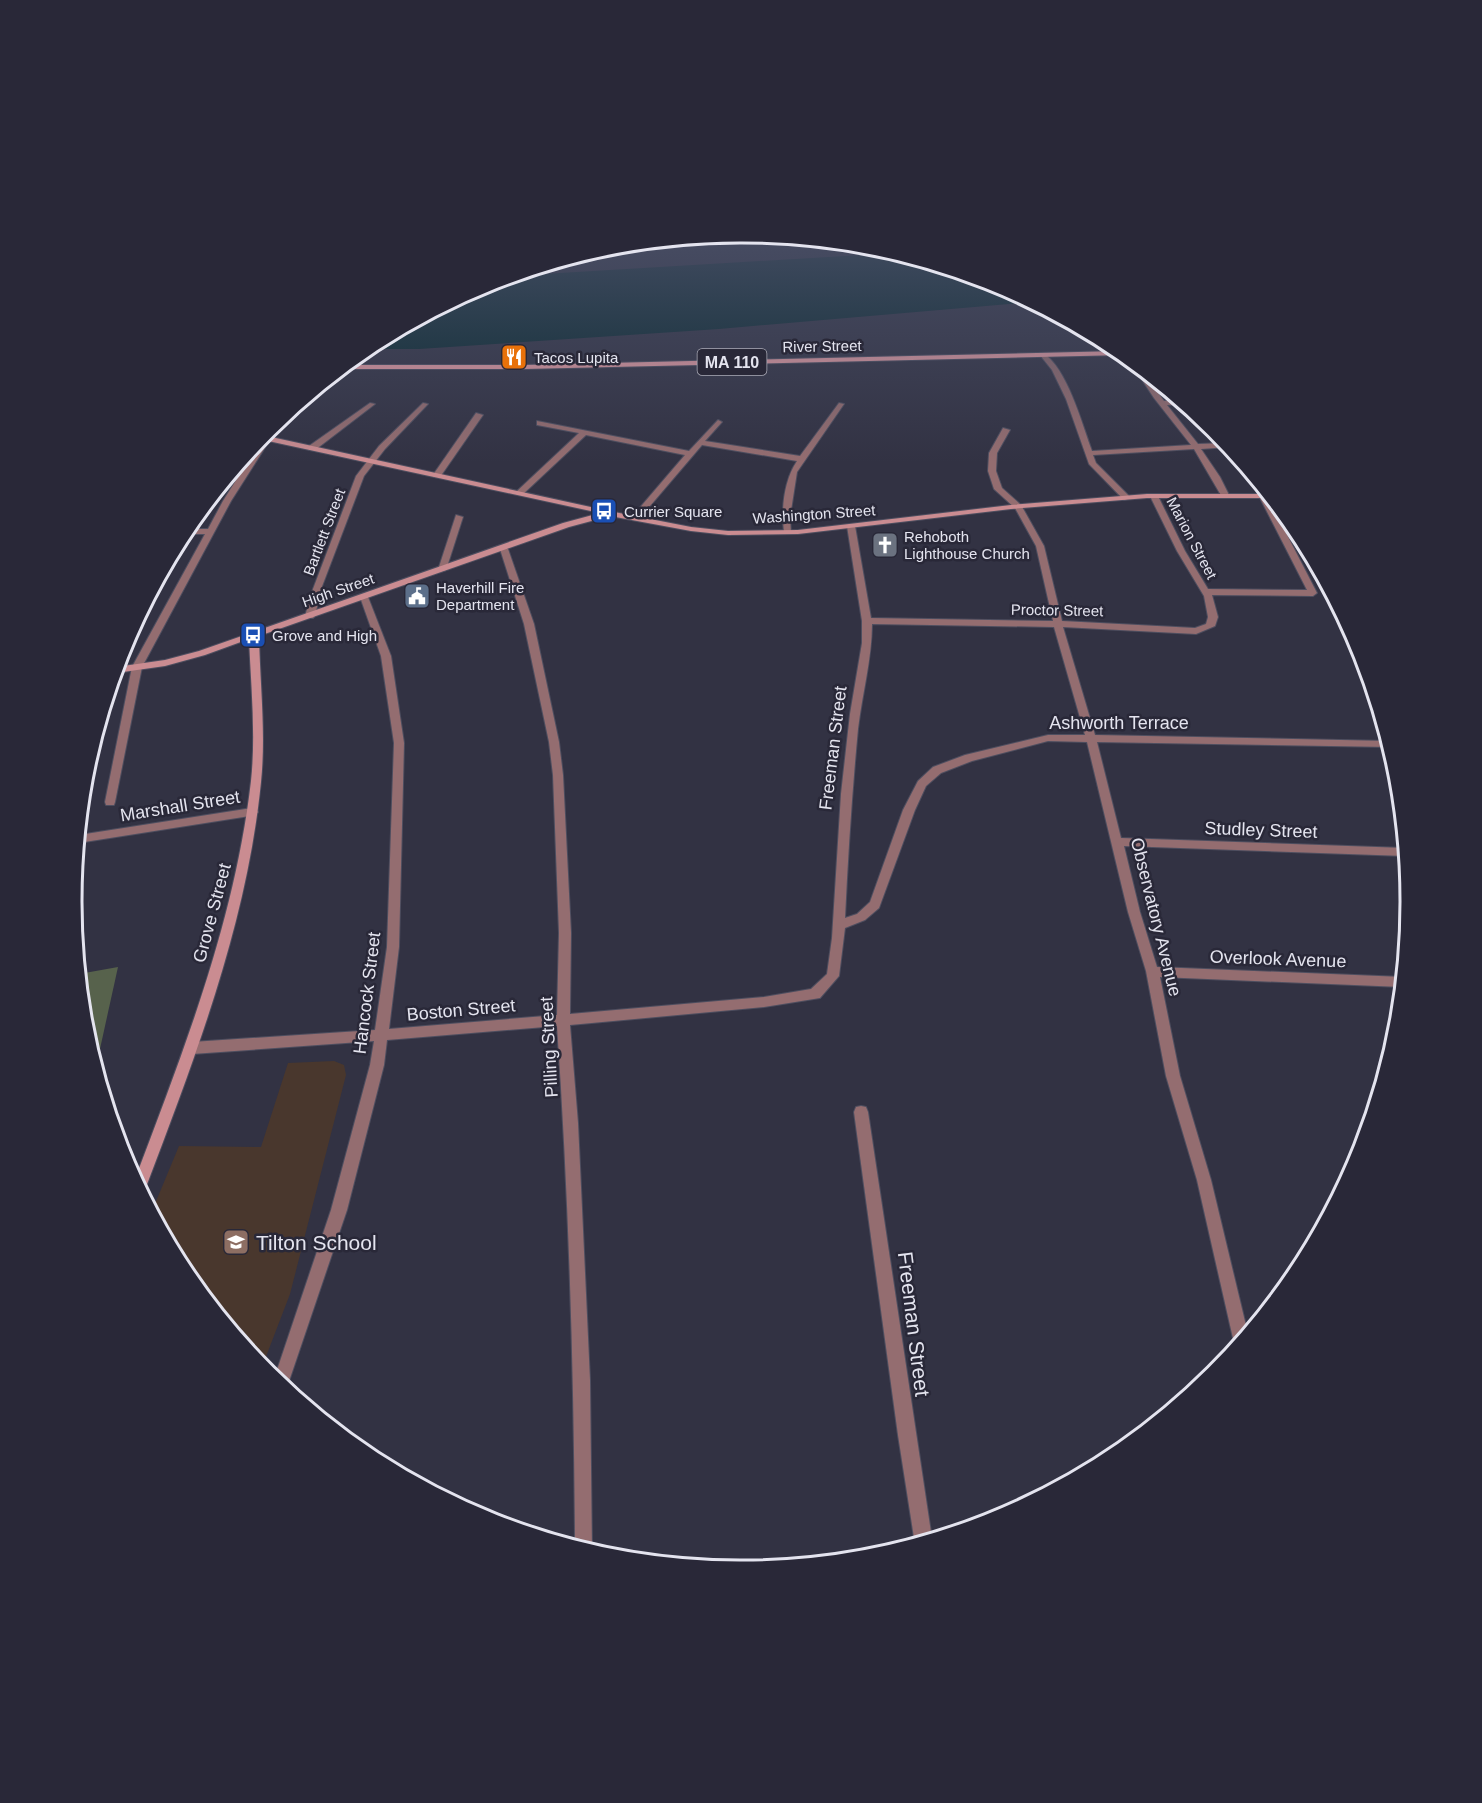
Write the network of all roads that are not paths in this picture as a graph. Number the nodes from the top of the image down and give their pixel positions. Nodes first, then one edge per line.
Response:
1 (1106, 353) edge
2 (1043, 354) junction
3 (356, 368) edge
4 (1151, 386) edge
5 (1163, 403) junction
6 (1171, 403) edge
7 (372, 404) dead end
8 (425, 404) dead end
9 (841, 404) dead end
10 (479, 415) dead end
11 (718, 422) dead end
12 (540, 423) dead end
13 (1006, 430) dead end
14 (584, 433) junction
15 (272, 439) edge
16 (701, 443) junction
17 (1216, 445) edge
18 (1194, 446) junction
19 (312, 448) junction
20 (1088, 453) junction
21 (691, 454) junction
22 (802, 459) junction
23 (369, 460) junction
24 (247, 465) edge
25 (437, 475) junction
26 (519, 493) junction
27 (1225, 495) junction
28 (1154, 496) junction
29 (1259, 496) edge
30 (1127, 498) junction
31 (1018, 507) junction
32 (586, 508) junction
33 (609, 513) junction
34 (459, 517) dead end
35 (635, 518) junction
36 (1277, 520) edge
37 (566, 525) junction
38 (851, 526) junction
39 (1281, 528) joint
40 (211, 531) junction
41 (196, 532) edge
42 (788, 532) junction
43 (504, 549) junction
44 (442, 570) junction
45 (1206, 592) junction
46 (364, 597) junction
47 (310, 616) junction
48 (867, 621) junction
49 (1058, 624) junction
50 (254, 635) junction
51 (137, 667) junction
52 (126, 669) edge
53 (1091, 738) junction
54 (1380, 744) edge
55 (110, 802) dead end
56 (252, 812) junction
57 (86, 838) edge
58 (1116, 842) junction
59 (1397, 852) edge
60 (839, 925) junction
61 (1152, 972) junction
62 (833, 976) joint
63 (1395, 982) edge
64 (563, 1020) junction
65 (381, 1035) junction
66 (192, 1048) junction
67 (861, 1112) dead end
68 (143, 1177) edge
69 (1239, 1332) edge
70 (283, 1375) edge
71 (923, 1534) edge
72 (584, 1541) edge

1 - 2 main road, River Street / MA 110
2 - 3 main road, River Street / MA 110
2 - 20 street
4 - 5 street
5 - 6 street
5 - 18 street
7 - 19 street
8 - 23 street
9 - 22 street
10 - 25 street
11 - 16 street
12 - 14 street
13 - 31 street, Observatory Avenue
14 - 21 street
14 - 26 street
15 - 19 street, Washington Street
16 - 21 street
16 - 22 street
17 - 18 street
18 - 20 street
18 - 27 street
19 - 23 street, Washington Street
20 - 30 street
21 - 35 street
22 - 42 street
23 - 25 street, Washington Street
23 - 47 street, Bartlett Street
24 - 40 street
25 - 26 street, Washington Street
26 - 32 street, Washington Street
27 - 28 street, Washington Street
27 - 29 street, Washington Street
28 - 30 street, Washington Street
28 - 45 street, Marion Street
30 - 31 street, Washington Street
31 - 38 street, Washington Street
31 - 49 street, Observatory Avenue
32 - 33 street, Washington Street
32 - 37 street, High Street
33 - 35 street, Washington Street
33 - 37 street, High Street
34 - 44 street
35 - 42 street, Washington Street
36 - 39 street
37 - 43 street, High Street
38 - 42 street, Washington Street
38 - 48 street, Freeman Street
39 - 45 street
40 - 41 street
40 - 51 street
43 - 44 street, High Street
43 - 64 street, Pilling Street
44 - 46 street, High Street
45 - 49 street, Proctor Street
46 - 47 street, High Street
46 - 65 street, Hancock Street
47 - 50 street, High Street
48 - 49 street, Proctor Street
48 - 60 street, Freeman Street
49 - 53 street, Observatory Avenue
50 - 51 street, High Street
50 - 56 street, Grove Street
51 - 52 street, High Street
51 - 55 street
53 - 54 street, Ashworth Terrace
53 - 58 street, Observatory Avenue
53 - 60 street, Ashworth Terrace
56 - 57 street, Marshall Street
56 - 66 street, Grove Street
58 - 59 street, Studley Street
58 - 61 street, Observatory Avenue
60 - 62 street, Freeman Street
61 - 63 street, Overlook Avenue
61 - 69 street, Observatory Avenue
62 - 64 street, Boston Street
64 - 65 street, Boston Street
64 - 72 street, Pilling Street
65 - 66 street, Boston Street
65 - 70 street, Hancock Street
66 - 68 street, Grove Street
67 - 71 street, Freeman Street

